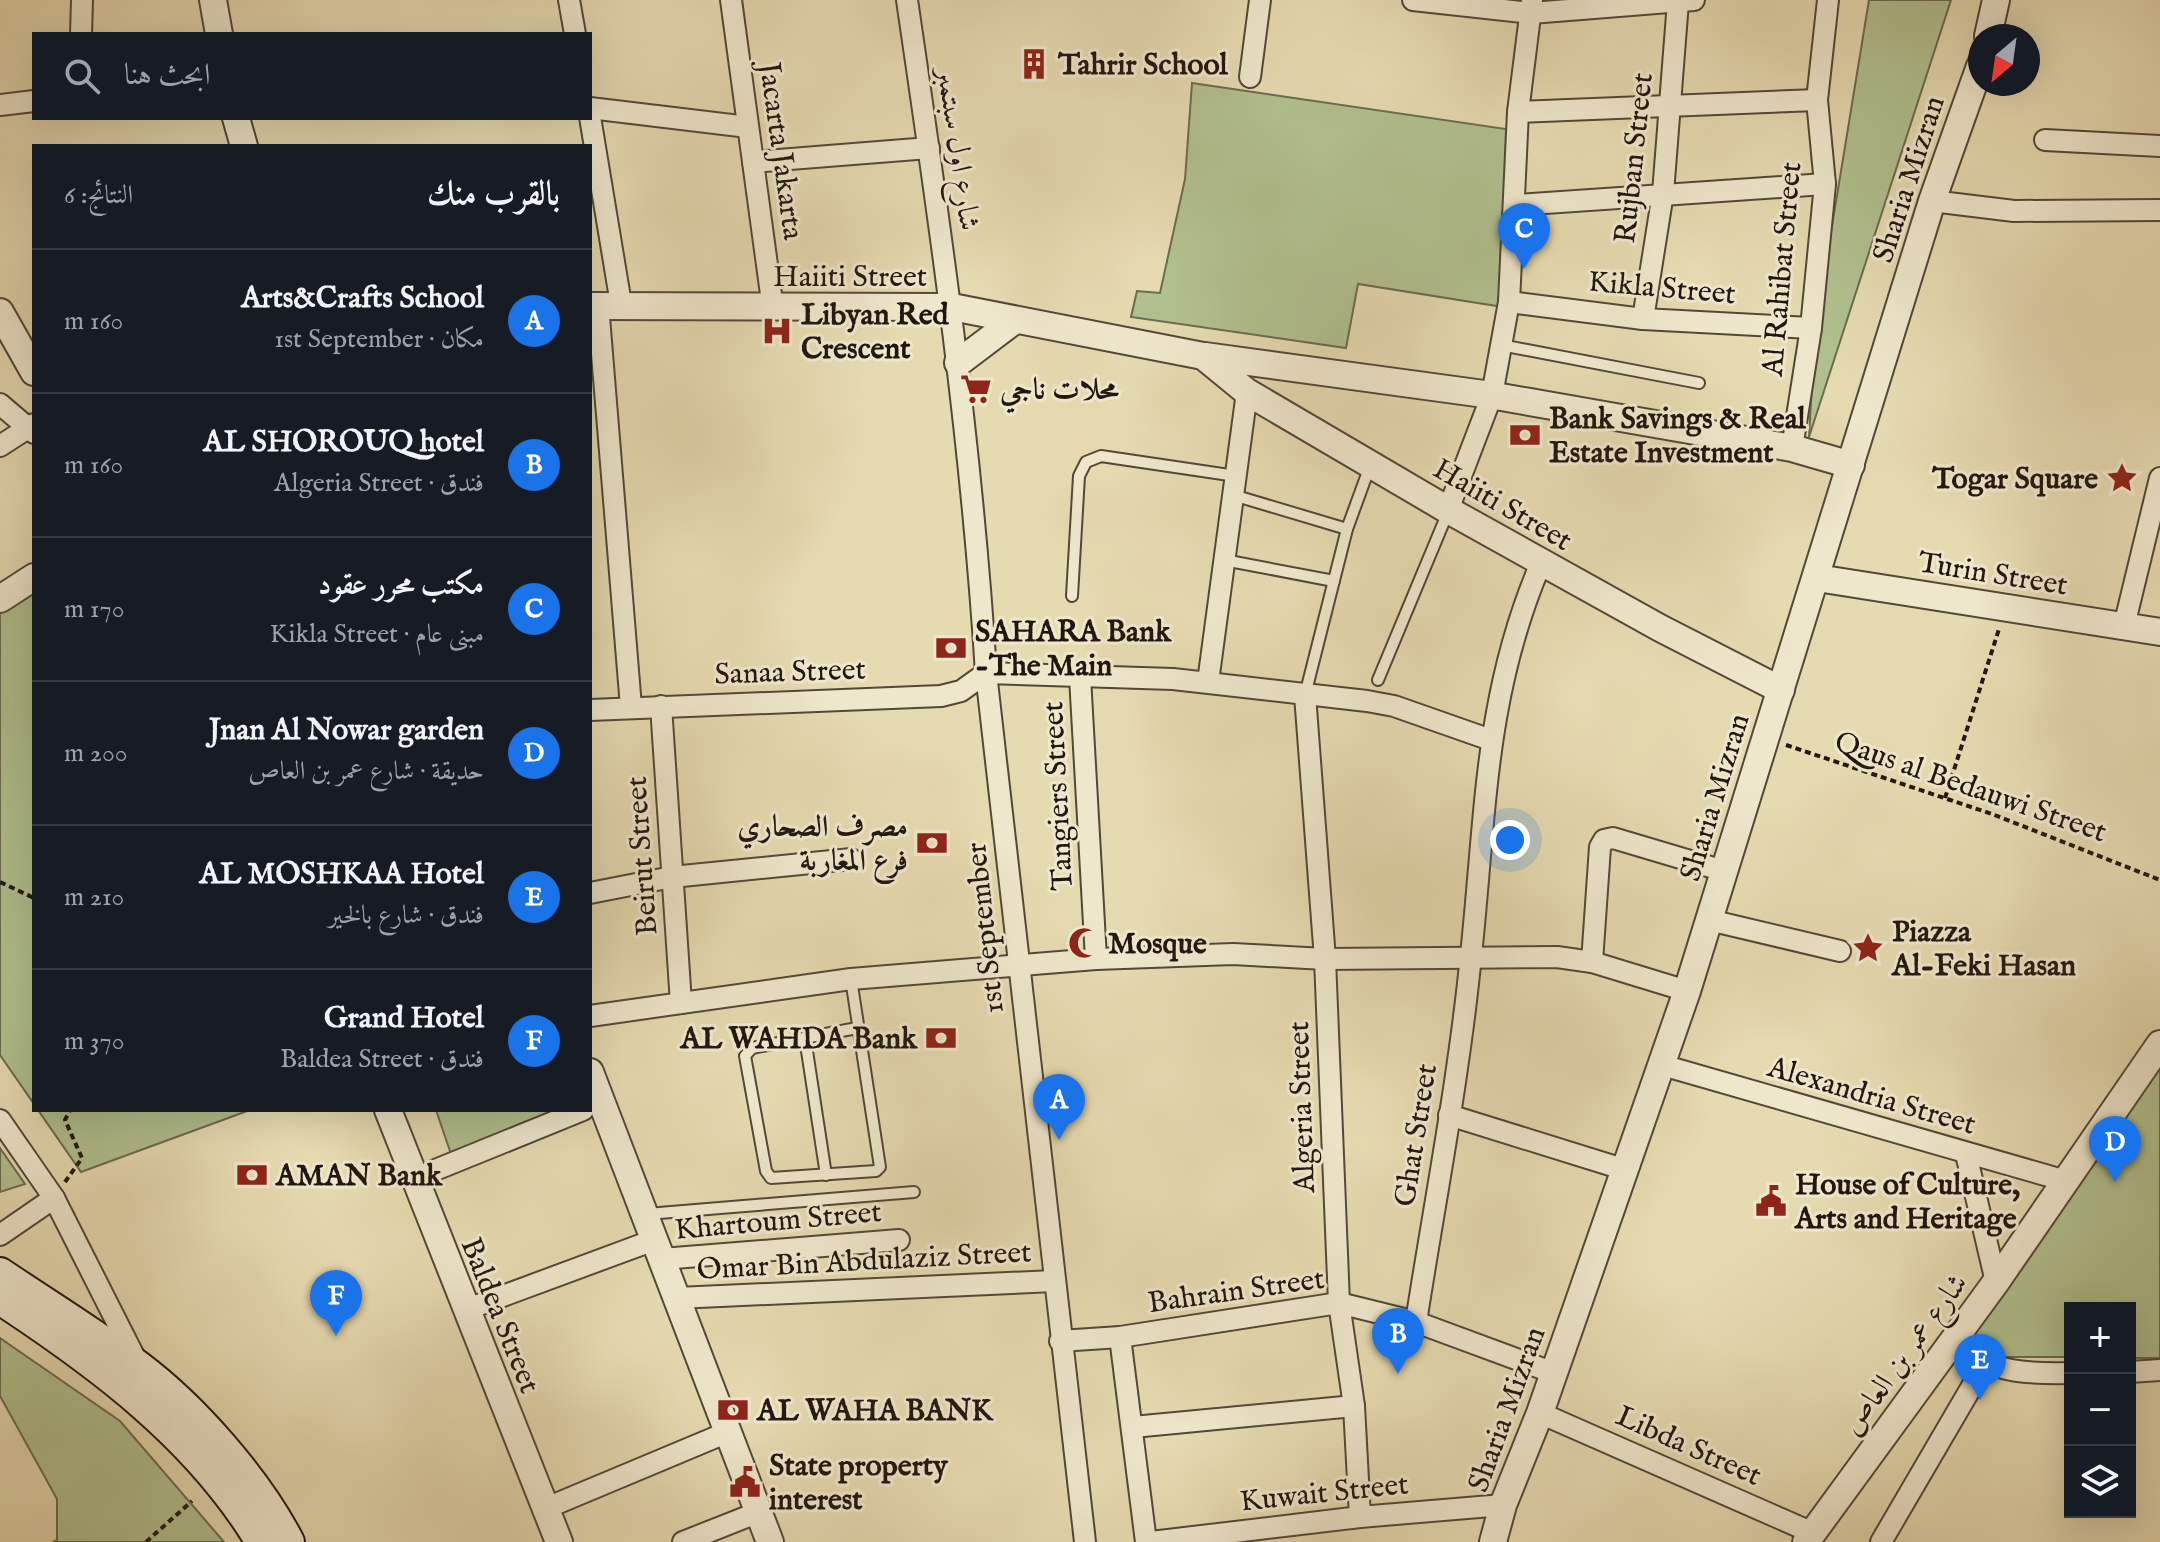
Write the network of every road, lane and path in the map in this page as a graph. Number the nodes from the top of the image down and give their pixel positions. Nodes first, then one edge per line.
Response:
1 (82, 0) edge
2 (213, 0) edge
3 (569, 0) edge
4 (731, 0) edge
5 (907, 0) edge
6 (1260, 0) edge
7 (1413, 0) edge
8 (1828, 0) edge
9 (1996, 0) edge
10 (1686, 1) edge
11 (1531, 7) edge
12 (1991, 24) edge
13 (81, 32) edge
14 (219, 32) edge
15 (575, 32) edge
16 (1250, 77) dead end
17 (1969, 96) edge
18 (1817, 100) junction
19 (32, 101) edge
20 (0, 105) edge
21 (592, 108) edge
22 (1670, 108) junction
23 (1518, 112) junction
24 (237, 120) edge
25 (590, 120) edge
26 (748, 127) junction
27 (2045, 140) dead end
28 (243, 144) edge
29 (592, 144) edge
30 (592, 146) edge
31 (2160, 146) edge
32 (929, 148) junction
33 (753, 162) junction
34 (1825, 184) junction
35 (1663, 193) junction
36 (1932, 201) junction
37 (1516, 205) junction
38 (2160, 210) edge
39 (1509, 302) junction
40 (603, 305) edge
41 (952, 307) junction
42 (773, 309) junction
43 (0, 312) edge
44 (1643, 319) junction
45 (1015, 320) junction
46 (1811, 328) junction
47 (1501, 345) junction
48 (1203, 356) junction
49 (958, 363) junction
50 (32, 368) edge
51 (1699, 383) dead end
52 (1247, 392) junction
53 (1492, 395) junction
54 (0, 404) edge
55 (32, 427) edge
56 (32, 429) edge
57 (0, 446) edge
58 (1792, 448) junction
59 (1371, 464) junction
60 (1851, 465) junction
61 (2160, 478) edge
62 (1234, 486) junction
63 (1448, 510) junction
64 (1347, 529) junction
65 (1224, 560) junction
66 (1541, 563) junction
67 (32, 578) edge
68 (1817, 578) junction
69 (1334, 581) junction
70 (1072, 596) dead end
71 (0, 599) edge
72 (2006, 608) junction
73 (2124, 626) junction
74 (2160, 632) edge
75 (986, 673) junction
76 (1080, 677) junction
77 (1378, 680) dead end
78 (1208, 682) junction
79 (1781, 690) junction
80 (1305, 695) junction
81 (661, 706) junction
82 (631, 707) junction
83 (592, 710) edge
84 (1766, 738) junction
85 (1491, 740) junction
86 (1945, 798) junction
87 (851, 859) dead end
88 (1724, 871) junction
89 (672, 877) junction
90 (2160, 880) edge
91 (0, 882) edge
92 (592, 893) edge
93 (32, 897) edge
94 (1709, 920) junction
95 (1840, 951) dead end
96 (1471, 958) junction
97 (1096, 959) junction
98 (1325, 959) junction
99 (1592, 962) junction
100 (1018, 964) junction
101 (851, 979) junction
102 (1687, 991) junction
103 (681, 1003) junction
104 (592, 1016) edge
105 (857, 1028) junction
106 (805, 1038) junction
107 (2160, 1044) edge
108 (1662, 1065) junction
109 (592, 1108) edge
110 (69, 1112) edge
111 (389, 1112) edge
112 (576, 1112) edge
113 (1449, 1115) junction
114 (0, 1120) edge
115 (1966, 1154) junction
116 (1626, 1170) junction
117 (826, 1175) junction
118 (413, 1179) junction
119 (2066, 1181) junction
120 (914, 1192) dead end
121 (54, 1198) junction
122 (645, 1215) junction
123 (0, 1235) edge
124 (899, 1240) dead end
125 (658, 1250) junction
126 (0, 1273) edge
127 (1054, 1281) junction
128 (1996, 1282) junction
129 (677, 1298) junction
130 (0, 1299) edge
131 (1339, 1303) junction
132 (465, 1310) junction
133 (1416, 1322) junction
134 (1120, 1337) junction
135 (1954, 1340) junction
136 (1060, 1341) junction
137 (1985, 1364) junction
138 (140, 1368) junction
139 (2160, 1370) edge
140 (2136, 1372) edge
141 (1554, 1373) junction
142 (2064, 1373) edge
143 (1354, 1406) junction
144 (1540, 1413) junction
145 (1133, 1427) junction
146 (728, 1432) junction
147 (192, 1501) dead end
148 (1503, 1505) junction
149 (544, 1509) junction
150 (759, 1512) junction
151 (1360, 1517) junction
152 (1809, 1538) edge
153 (146, 1542) edge
154 (261, 1542) edge
155 (289, 1542) edge
156 (559, 1542) edge
157 (683, 1542) edge
158 (770, 1542) edge
159 (1085, 1542) edge
160 (1149, 1542) edge
161 (1493, 1542) edge
162 (1881, 1542) edge

1 - 13 street
2 - 14 street
3 - 15 street
4 - 26 street, Jacarta Jakarta
5 - 32 street, شارع اول سبتمبر
6 - 16 street
7 - 11 street
8 - 18 street, Al Rahibat Street
9 - 12 street
10 - 11 street
10 - 22 street, Rujban Street
11 - 23 street
17 - 36 street, Sharia Mizran
18 - 22 street
18 - 34 street, Al Rahibat Street
19 - 20 street
21 - 26 street
22 - 23 street
22 - 35 street, Rujban Street
23 - 37 street
24 - 28 street
25 - 29 street
26 - 33 street, Jacarta Jakarta
27 - 31 street
30 - 40 street
32 - 33 street
32 - 41 street, شارع اول سبتمبر
33 - 42 street, Jacarta Jakarta
34 - 35 street
34 - 46 street, Al Rahibat Street
35 - 37 street
35 - 44 street, Rujban Street
36 - 38 street
36 - 60 street, Sharia Mizran
37 - 39 street
39 - 44 street, Kikla Street
39 - 47 street
40 - 42 street, Haiiti Street
40 - 82 street
41 - 42 street, Haiiti Street
41 - 45 street, Haiiti Street
41 - 49 street, 1st September
43 - 50 street
44 - 46 street, Kikla Street
45 - 48 street, Haiiti Street
45 - 49 street
46 - 58 street, Al Rahibat Street
47 - 51 lane
47 - 53 street
48 - 52 street, Haiiti Street
48 - 53 street, Haiiti Street
49 - 75 street, 1st September
52 - 59 street, Haiiti Street
52 - 62 street
53 - 58 street, Haiiti Street
53 - 63 street
54 - 55 street
56 - 57 street
58 - 60 street, Haiiti Street
59 - 63 street, Haiiti Street
59 - 64 lane
60 - 68 street, Sharia Mizran
61 - 73 street
62 - 64 lane
62 - 65 street
62 - 70 lane
63 - 66 street, Haiiti Street
63 - 77 lane
64 - 69 lane
65 - 69 lane
65 - 78 street
66 - 79 street, Haiiti Street
66 - 85 street, Ghat Street
67 - 71 street
68 - 72 street, Turin Street
68 - 79 street, Sharia Mizran
69 - 80 lane
72 - 73 street, Turin Street
72 - 86 path
73 - 74 street, Turin Street
75 - 76 street
75 - 81 street, Sanaa Street
75 - 100 street, 1st September
76 - 78 street
76 - 97 street, Tangiers Street
78 - 80 street
79 - 84 street, Sharia Mizran
80 - 85 street
80 - 98 street, Algeria Street
81 - 82 street, Sanaa Street
81 - 89 street, Beirut Street
82 - 83 street, Sanaa Street
84 - 86 path, Qaus al Bedauwi Street
84 - 88 street, Sharia Mizran
85 - 96 street, Ghat Street
86 - 90 path, Qaus al Bedauwi Street
87 - 89 street
88 - 94 street, Sharia Mizran
88 - 99 street
89 - 92 street
89 - 103 street, Beirut Street
91 - 93 path
94 - 95 street
94 - 102 street, Sharia Mizran
96 - 98 street
96 - 99 street
96 - 113 street, Ghat Street
97 - 98 street
97 - 100 street
98 - 131 street, Algeria Street
99 - 102 street
100 - 101 street
100 - 127 street, 1st September
101 - 103 street
101 - 105 lane
102 - 108 street, Sharia Mizran
103 - 104 street
105 - 106 lane
105 - 117 lane
106 - 117 lane
106 - 117 lane
107 - 119 street, شارع عمر بن العاص
108 - 115 street, Alexandria Street
108 - 116 street, Sharia Mizran
109 - 122 street
110 - 121 path
111 - 118 street, Baldea Street
112 - 118 street
113 - 116 street
113 - 133 street, Ghat Street
114 - 121 street
115 - 119 street, Alexandria Street
115 - 128 street
116 - 141 street, Sharia Mizran
118 - 132 street, Baldea Street
119 - 128 street, شارع عمر بن العاص
120 - 122 lane
121 - 123 street
121 - 138 street
122 - 125 street
124 - 125 street, Khartoum Street
125 - 129 street
125 - 132 street, Khartoum Street
126 - 138 main road
127 - 129 street, Omar Bin Abdulaziz Street
127 - 136 street, 1st September
128 - 135 street, شارع عمر بن العاص
129 - 146 street
130 - 154 main road
131 - 133 street, Bahrain Street
131 - 134 street, Bahrain Street
131 - 143 street, Algeria Street
132 - 149 street, Baldea Street
133 - 141 street, Bahrain Street
134 - 136 street, Bahrain Street
134 - 145 street
135 - 137 street
135 - 152 street, شارع عمر بن العاص
136 - 159 street, 1st September
137 - 142 street
137 - 162 street
138 - 155 main road
139 - 140 street
141 - 144 street, Sharia Mizran
143 - 145 street
143 - 151 street, Algeria Street
144 - 148 street, Sharia Mizran
144 - 152 street, Libda Street
145 - 160 street
146 - 149 street
146 - 150 street
147 - 153 path
148 - 151 street, Kuwait Street
148 - 161 street, Sharia Mizran
149 - 156 street, Baldea Street
150 - 157 street
150 - 158 street
151 - 160 street, Kuwait Street

